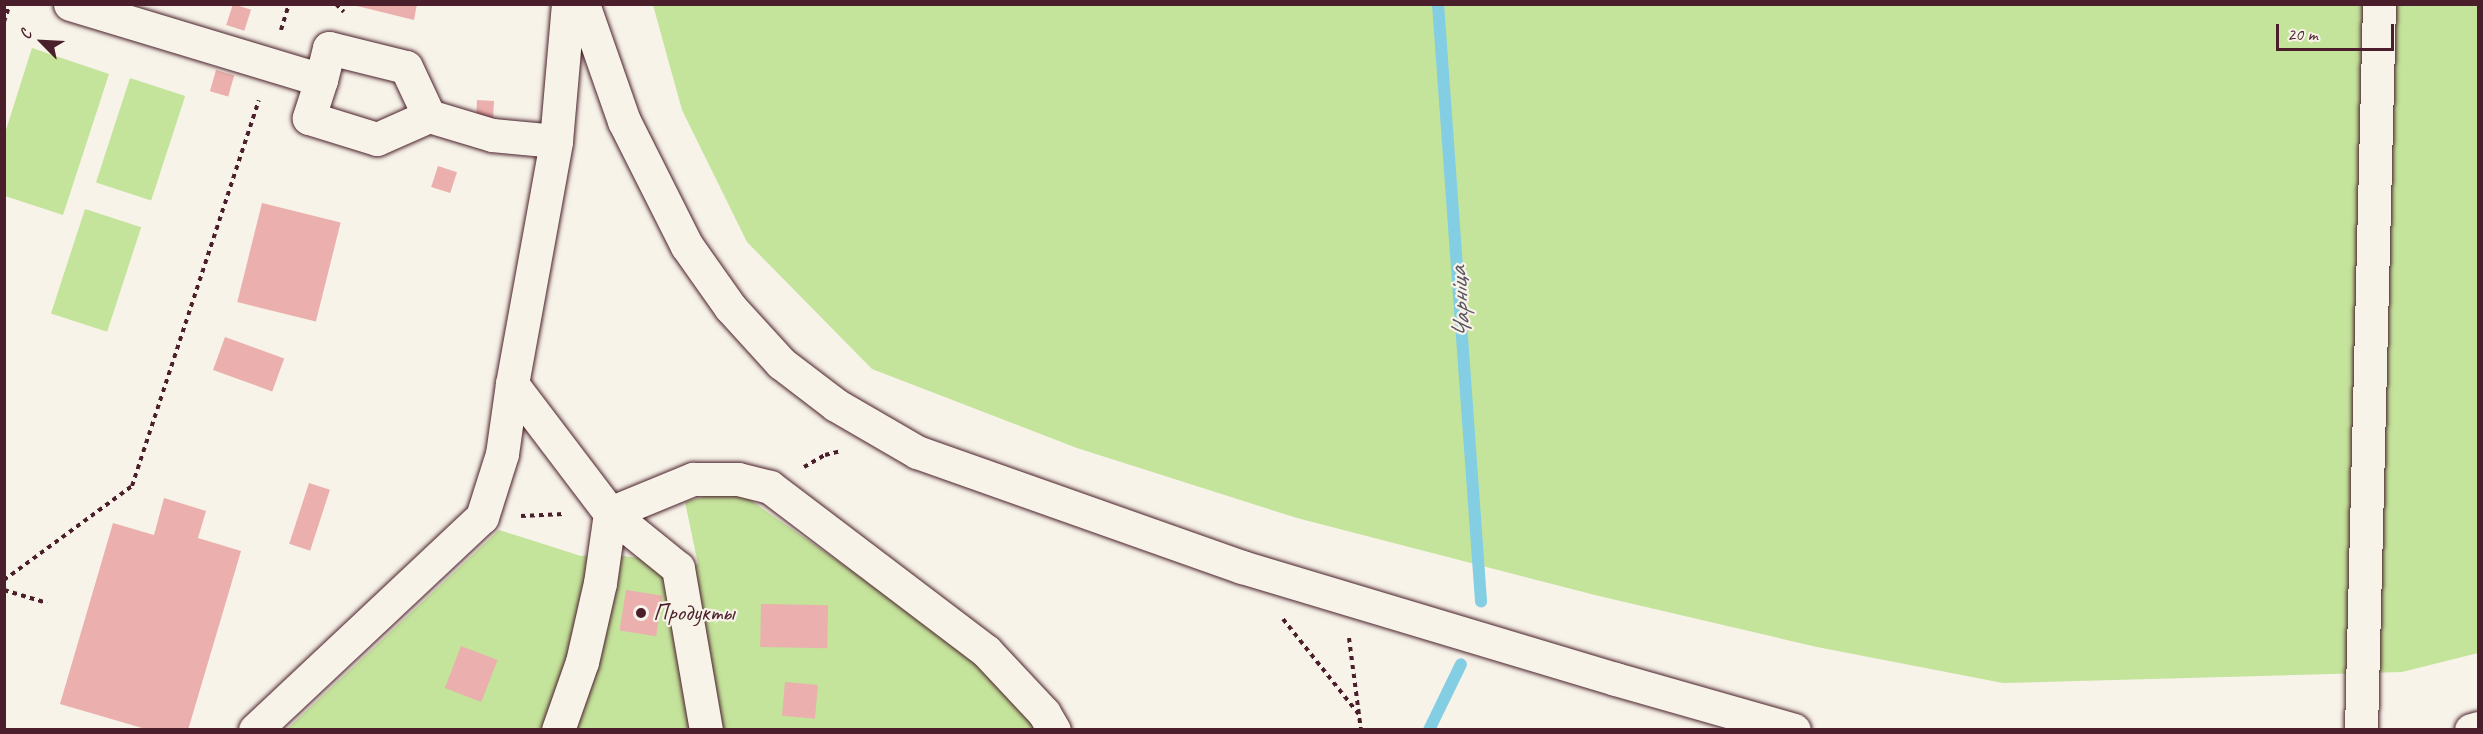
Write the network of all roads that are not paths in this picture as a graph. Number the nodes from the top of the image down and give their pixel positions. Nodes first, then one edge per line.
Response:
1 (70, 4) edge
2 (568, 4) edge
3 (583, 4) edge
4 (2379, 4) edge
5 (321, 80) junction
6 (429, 116) junction
7 (556, 141) junction
8 (512, 384) junction
9 (610, 513) junction
10 (2478, 728) edge
11 (255, 729) edge
12 (558, 729) edge
13 (706, 729) edge
14 (1054, 729) edge
15 (1794, 729) edge
16 (2361, 729) edge
17 (2472, 729) edge

1 - 5 street
2 - 7 street
3 - 15 street
4 - 16 street
5 - 6 street
5 - 6 street
6 - 7 street
7 - 8 street
8 - 9 street
8 - 11 street
9 - 12 street
9 - 13 street
9 - 14 street
10 - 17 street

